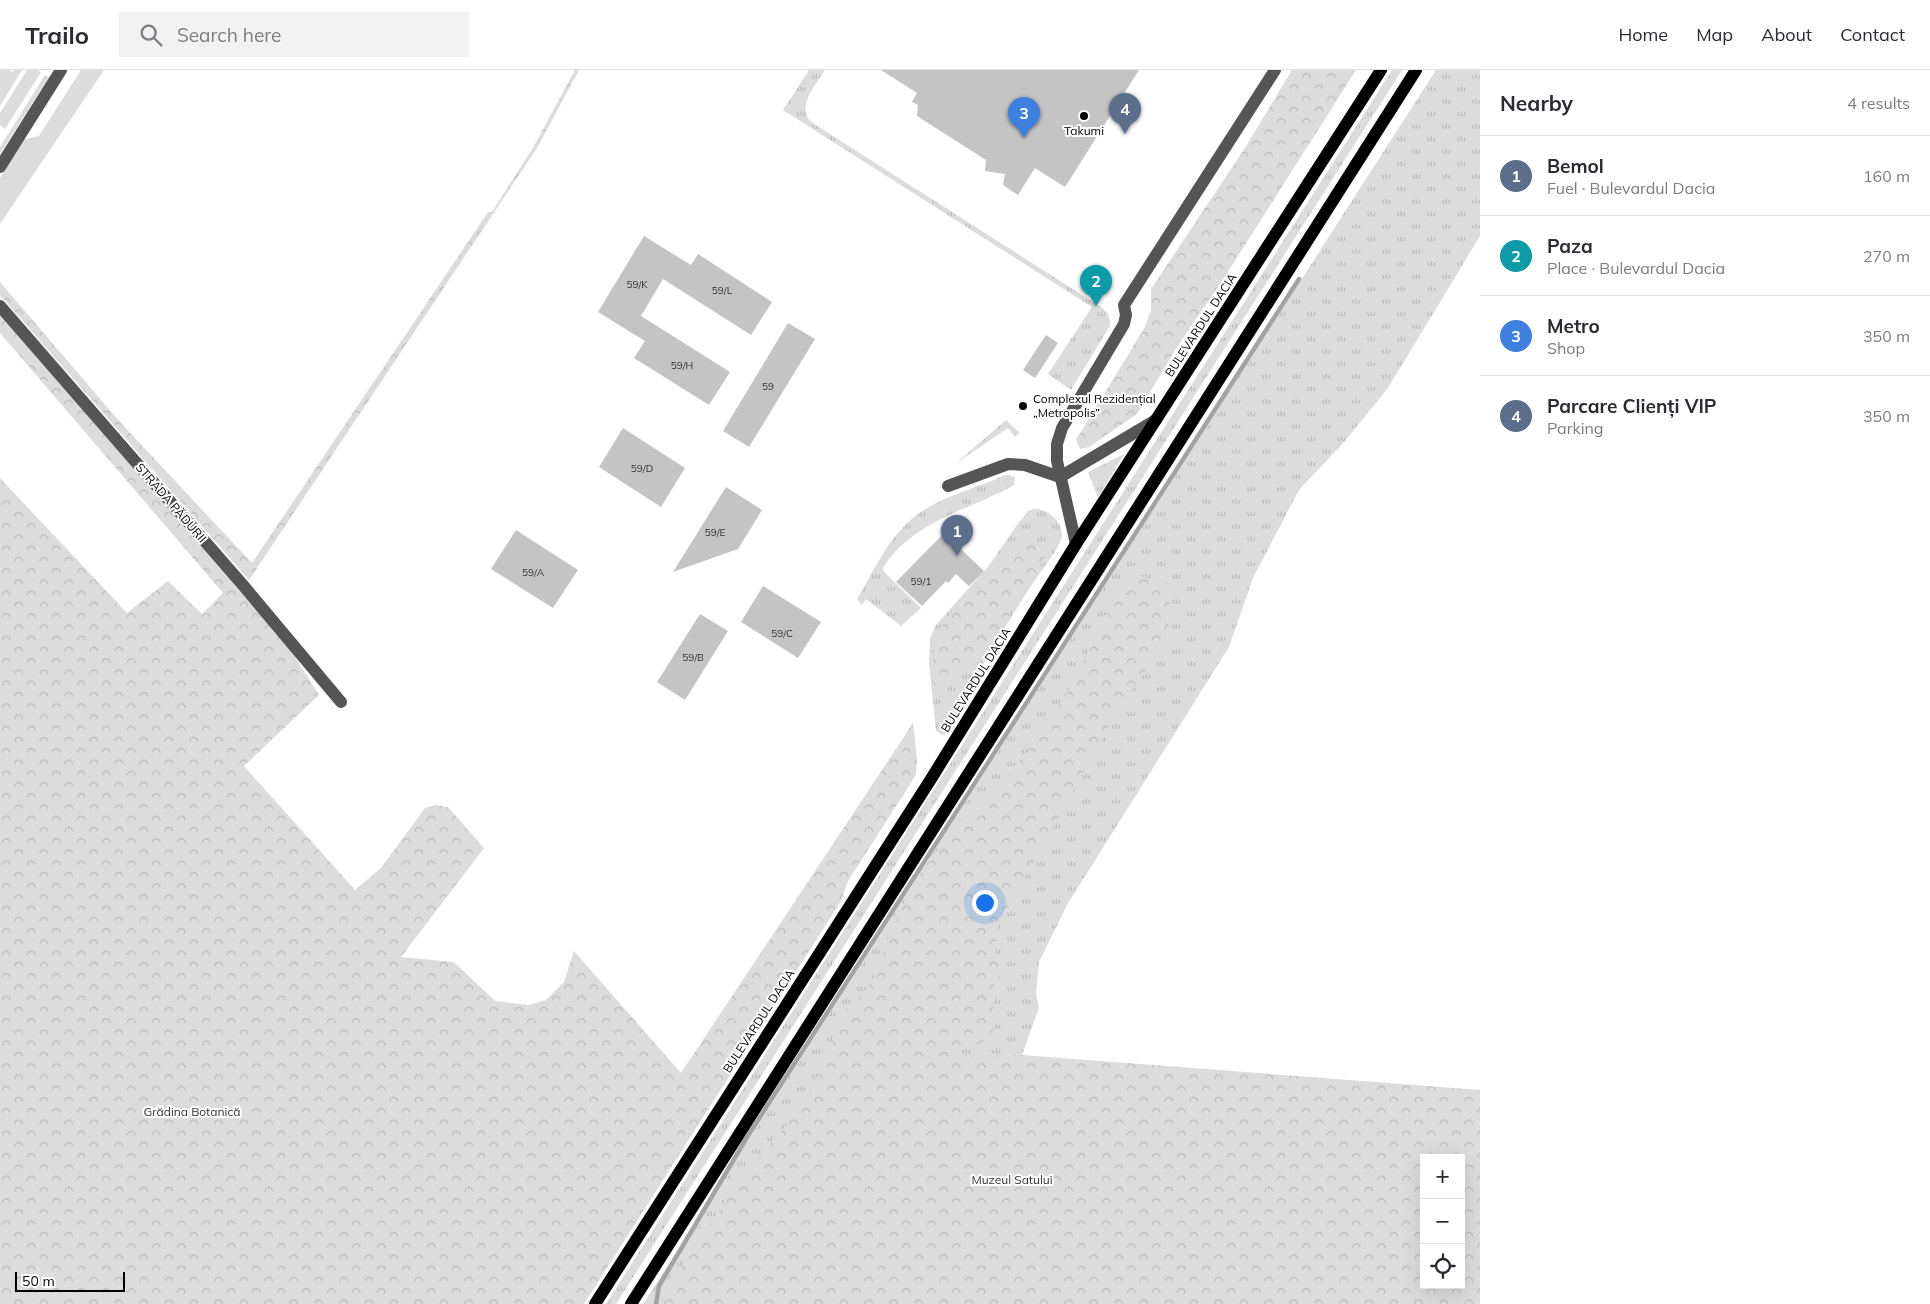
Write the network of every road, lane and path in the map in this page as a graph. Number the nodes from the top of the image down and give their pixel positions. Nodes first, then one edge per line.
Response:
1 (61, 70) edge
2 (1275, 70) edge
3 (1381, 70) edge
4 (1416, 70) edge
5 (0, 167) edge
6 (0, 306) edge
7 (1156, 420) junction
8 (1060, 477) junction
9 (948, 486) dead end
10 (1076, 544) junction
11 (341, 702) dead end
12 (594, 1304) edge
13 (631, 1304) edge

1 - 5 street
2 - 8 street
3 - 7 main road, BULEVARDUL DACIA
4 - 13 main road
6 - 11 street, STRADA PĂDURII
7 - 8 street
7 - 10 main road, BULEVARDUL DACIA
8 - 9 street
8 - 10 street
10 - 12 main road, BULEVARDUL DACIA

